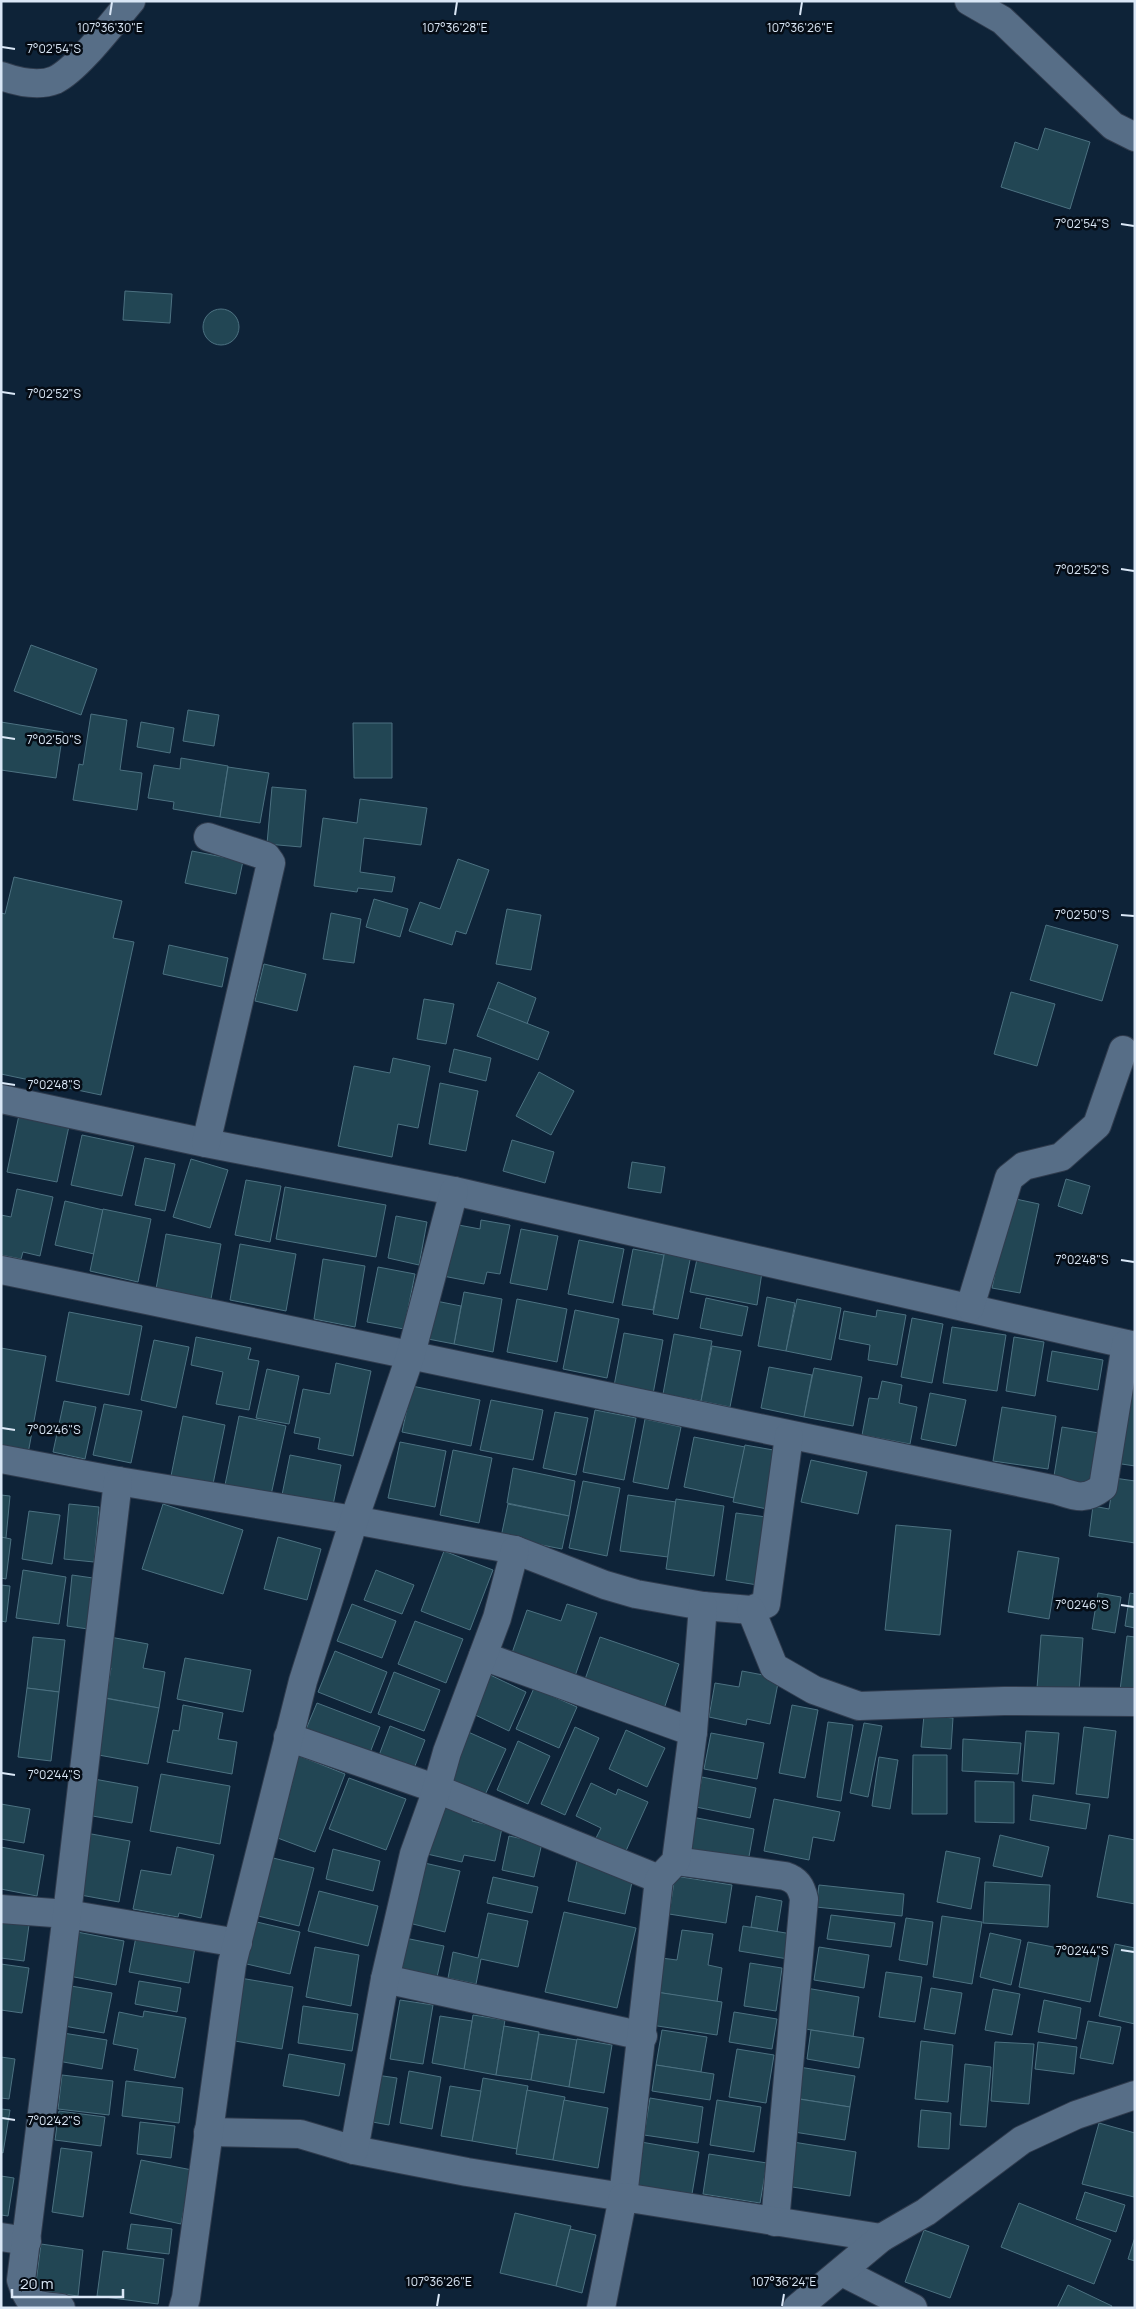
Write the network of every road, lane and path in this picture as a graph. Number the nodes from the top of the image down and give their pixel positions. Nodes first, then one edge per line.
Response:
1 (131, 1) edge
2 (969, 1) edge
3 (1, 76) edge
4 (1135, 137) edge
5 (208, 836) dead end
6 (1123, 1050) dead end
7 (2, 1101) edge
8 (206, 1143) junction
9 (454, 1191) junction
10 (1, 1270) edge
11 (970, 1307) junction
12 (1130, 1345) edge
13 (411, 1354) junction
14 (788, 1436) junction
15 (1, 1459) edge
16 (118, 1481) junction
17 (354, 1520) junction
18 (515, 1550) junction
19 (703, 1606) junction
20 (751, 1610) junction
21 (483, 1656) junction
22 (1135, 1702) edge
23 (693, 1732) junction
24 (288, 1737) junction
25 (437, 1789) junction
26 (668, 1870) junction
27 (1, 1909) edge
28 (67, 1914) junction
29 (238, 1943) junction
30 (385, 1980) junction
31 (643, 2036) junction
32 (1135, 2096) edge
33 (208, 2132) junction
34 (354, 2150) junction
35 (623, 2197) junction
36 (775, 2222) junction
37 (881, 2238) junction
38 (14, 2239) edge
39 (842, 2272) junction
40 (61, 2308) edge
41 (183, 2308) edge
42 (601, 2308) edge
43 (797, 2308) edge
44 (913, 2308) edge

1 - 3 street
2 - 4 street
5 - 8 street
6 - 11 street
7 - 8 street
8 - 9 street
9 - 11 street
9 - 13 street
10 - 13 street
11 - 12 street
12 - 14 street
13 - 14 street
13 - 17 street
14 - 20 street
15 - 16 street
16 - 17 street
16 - 28 street
17 - 18 street
17 - 24 street
18 - 19 street
18 - 21 street
19 - 20 street
19 - 23 street
20 - 22 street
21 - 23 street
21 - 25 street
23 - 26 street
24 - 25 street
24 - 29 street
25 - 26 street
25 - 30 street
26 - 31 street
26 - 36 street
27 - 28 street
28 - 29 street
28 - 38 street
29 - 33 street
30 - 31 street
30 - 34 street
31 - 35 street
32 - 37 street
33 - 34 street
33 - 41 street
34 - 35 street
35 - 36 street
35 - 42 street
36 - 37 street
37 - 39 street
38 - 40 street
39 - 43 street
39 - 44 street

